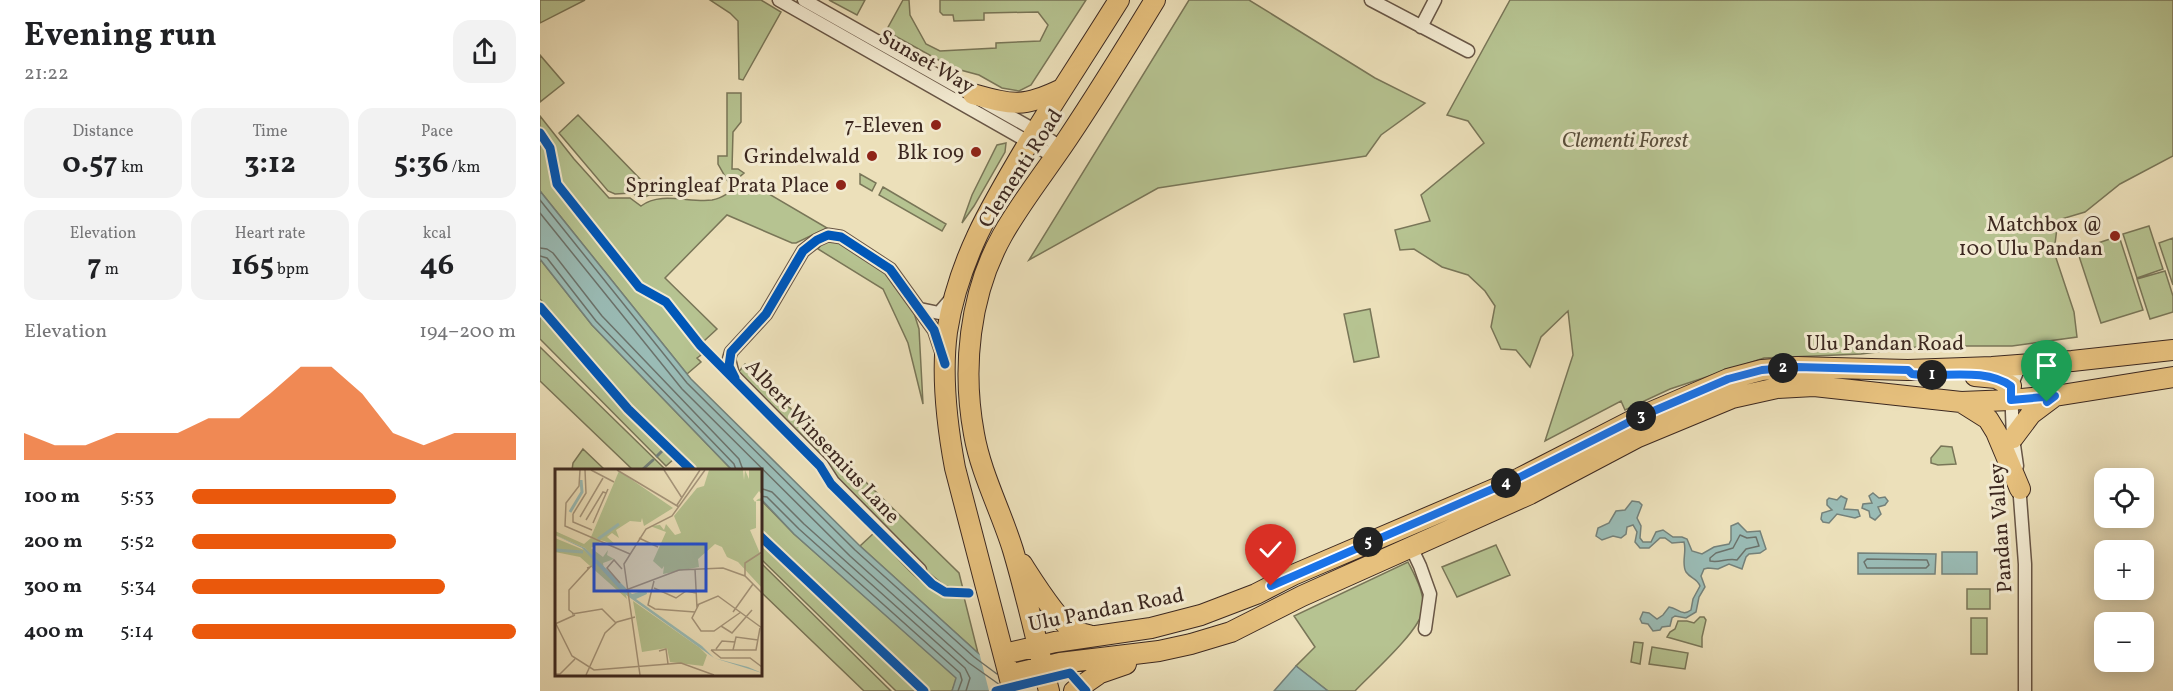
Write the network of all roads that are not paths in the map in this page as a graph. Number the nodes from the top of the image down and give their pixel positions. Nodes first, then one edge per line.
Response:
1 (778, 0) edge
2 (804, 0) edge
3 (1119, 0) edge
4 (1155, 0) edge
5 (1371, 0) edge
6 (1435, 0) edge
7 (1421, 27) junction
8 (1468, 51) dead end
9 (1064, 88) junction
10 (973, 94) junction
11 (1033, 136) junction
12 (1058, 152) junction
13 (956, 293) junction
14 (920, 309) junction
15 (2173, 350) edge
16 (945, 364) junction
17 (2020, 364) junction
18 (1908, 370) junction
19 (2173, 377) edge
20 (2011, 393) junction
21 (2055, 396) junction
22 (1961, 402) junction
23 (2013, 438) junction
24 (2020, 489) junction
25 (1411, 547) junction
26 (1013, 549) junction
27 (920, 570) dead end
28 (1256, 594) junction
29 (1283, 607) junction
30 (1425, 629) dead end
31 (1094, 636) junction
32 (1038, 646) junction
33 (1159, 651) junction
34 (1004, 654) junction
35 (1043, 667) junction
36 (1011, 683) edge
37 (1049, 691) edge
38 (1074, 691) edge
39 (2025, 691) edge

1 - 11 street, Sunset Way
2 - 10 street, Sunset Way
3 - 9 main road, Clementi Road
4 - 12 main road, Clementi Road
5 - 7 street
6 - 7 street
7 - 8 street
9 - 10 main road
9 - 11 main road, Clementi Road
10 - 11 street, Sunset Way
11 - 12 street, Sunset Way
11 - 13 main road, Clementi Road
12 - 26 main road, Clementi Road
13 - 14 street
13 - 16 main road, Clementi Road
14 - 16 street
14 - 27 street, Albert Winsemius Lane
15 - 17 main road, Ulu Pandan Road
16 - 34 main road, Clementi Road
17 - 18 main road, Ulu Pandan Road
17 - 20 street, Pandan Valley
18 - 20 main road
18 - 28 main road, Ulu Pandan Road
19 - 21 main road, Ulu Pandan Road
20 - 21 main road, Ulu Pandan Road
20 - 22 main road, Ulu Pandan Road
20 - 23 street, Pandan Valley
21 - 23 main road
22 - 24 main road
22 - 25 main road, Ulu Pandan Road
23 - 24 street, Pandan Valley
24 - 39 street, Pandan Valley
25 - 29 main road, Ulu Pandan Road
25 - 30 street
26 - 31 main road
26 - 32 main road, Clementi Road
28 - 29 main road
28 - 31 main road, Ulu Pandan Road
29 - 33 main road, Ulu Pandan Road
31 - 32 main road, Ulu Pandan Road
32 - 34 main road, Ulu Pandan Road
32 - 35 main road, Clementi Road
33 - 35 main road, Ulu Pandan Road
33 - 38 main road
34 - 36 main road, Clementi Road
35 - 36 main road, Ulu Pandan Road
35 - 37 main road, Clementi Road

